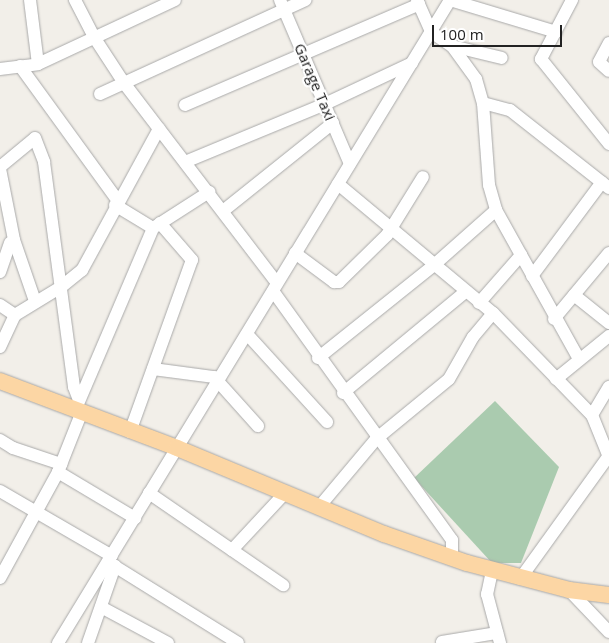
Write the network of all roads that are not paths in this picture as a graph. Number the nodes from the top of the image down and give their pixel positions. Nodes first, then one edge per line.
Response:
1 (30, 0) edge
2 (75, 0) edge
3 (175, 0) edge
4 (305, 0) edge
5 (450, 0) edge
6 (572, 0) edge
7 (418, 2) edge
8 (282, 5) edge
9 (431, 32) junction
10 (556, 32) junction
11 (94, 37) junction
12 (609, 43) edge
13 (452, 46) junction
14 (303, 54) junction
15 (502, 58) dead end
16 (412, 62) junction
17 (38, 64) junction
18 (20, 66) junction
19 (0, 69) edge
20 (609, 71) edge
21 (124, 83) junction
22 (100, 94) dead end
23 (483, 103) junction
24 (185, 104) dead end
25 (325, 104) junction
26 (333, 123) junction
27 (159, 130) junction
28 (609, 144) edge
29 (185, 162) junction
30 (350, 164) junction
31 (0, 168) edge
32 (424, 176) dead end
33 (338, 184) junction
34 (606, 185) edge
35 (209, 192) junction
36 (117, 203) junction
37 (496, 210) junction
38 (223, 211) junction
39 (156, 226) junction
40 (392, 227) junction
41 (8, 242) edge
42 (295, 253) junction
43 (609, 253) edge
44 (521, 255) junction
45 (434, 266) junction
46 (0, 272) edge
47 (532, 276) junction
48 (61, 287) junction
49 (275, 287) junction
50 (465, 292) junction
51 (574, 295) junction
52 (34, 301) junction
53 (479, 303) junction
54 (0, 305) edge
55 (493, 313) junction
56 (15, 315) junction
57 (554, 319) junction
58 (609, 323) edge
59 (247, 334) junction
60 (609, 336) edge
61 (0, 347) edge
62 (318, 358) junction
63 (579, 359) junction
64 (153, 369) junction
65 (556, 379) junction
66 (219, 380) junction
67 (0, 381) edge
68 (609, 387) edge
69 (343, 392) junction
70 (78, 409) junction
71 (592, 416) junction
72 (327, 422) dead end
73 (258, 426) dead end
74 (130, 432) junction
75 (376, 439) junction
76 (0, 440) edge
77 (177, 448) junction
78 (608, 457) edge
79 (60, 468) junction
80 (0, 492) edge
81 (149, 493) junction
82 (285, 493) junction
83 (319, 507) junction
84 (36, 512) junction
85 (134, 518) junction
86 (232, 550) junction
87 (452, 558) junction
88 (112, 561) junction
89 (2, 571) edge
90 (492, 571) junction
91 (520, 578) junction
92 (283, 585) dead end
93 (569, 590) junction
94 (609, 595) edge
95 (101, 607) junction
96 (609, 632) edge
97 (498, 638) edge
98 (442, 642) edge
99 (58, 643) edge
100 (88, 643) edge
101 (168, 643) edge
102 (238, 643) edge

1 - 17 street
2 - 11 street
3 - 11 street
4 - 8 street
5 - 9 street
5 - 10 street
6 - 10 street
7 - 9 street
7 - 14 street
8 - 14 street, Garage Taxi
8 - 21 street
9 - 13 street
9 - 16 street
10 - 28 street
11 - 17 street
11 - 21 street
12 - 20 street
13 - 15 street
13 - 23 street
14 - 24 street
14 - 25 street, Garage Taxi
16 - 25 street
16 - 30 street
17 - 18 street
18 - 19 street
18 - 36 street
21 - 22 street
21 - 27 street
23 - 34 street
23 - 37 street
25 - 26 street, Garage Taxi
25 - 29 street
26 - 30 street, Garage Taxi
26 - 38 street
27 - 29 street
27 - 36 street
29 - 35 street
30 - 33 street
31 - 41 street
31 - 48 street
32 - 40 street
33 - 40 street
33 - 42 street
34 - 47 street
35 - 38 street
35 - 39 street
36 - 39 street
36 - 48 street
37 - 44 street
37 - 45 street
38 - 49 street
39 - 64 street
39 - 70 street
40 - 42 street
40 - 45 street
41 - 46 street
41 - 52 street
42 - 49 street
43 - 51 street
44 - 47 street
44 - 53 street
45 - 50 street
45 - 62 street
47 - 57 street
48 - 52 street
48 - 70 street
49 - 59 street
49 - 62 street
50 - 53 street
50 - 69 street
51 - 57 street
51 - 58 street
52 - 56 street
53 - 55 street
54 - 56 street
55 - 65 street
55 - 75 street
56 - 61 street
57 - 63 street
59 - 66 street
59 - 72 street
60 - 63 street
62 - 69 street
63 - 65 street
64 - 66 street
64 - 74 street
65 - 71 street
66 - 73 street
66 - 77 street
67 - 70 main road
68 - 71 street
69 - 75 street
70 - 74 main road
70 - 79 street
71 - 78 street
74 - 77 main road
75 - 83 street
75 - 87 street
76 - 79 street
77 - 81 street
77 - 82 main road
78 - 91 street
79 - 84 street
79 - 85 street
80 - 84 street
81 - 85 street
81 - 86 street
82 - 83 main road
82 - 86 street
83 - 87 main road
84 - 88 street
84 - 89 street
85 - 88 street
86 - 92 street
87 - 90 main road
88 - 95 street
88 - 99 street
88 - 102 street
90 - 91 main road
90 - 97 street
91 - 93 main road
93 - 94 main road
93 - 96 street
95 - 100 street
95 - 101 street
97 - 98 street

